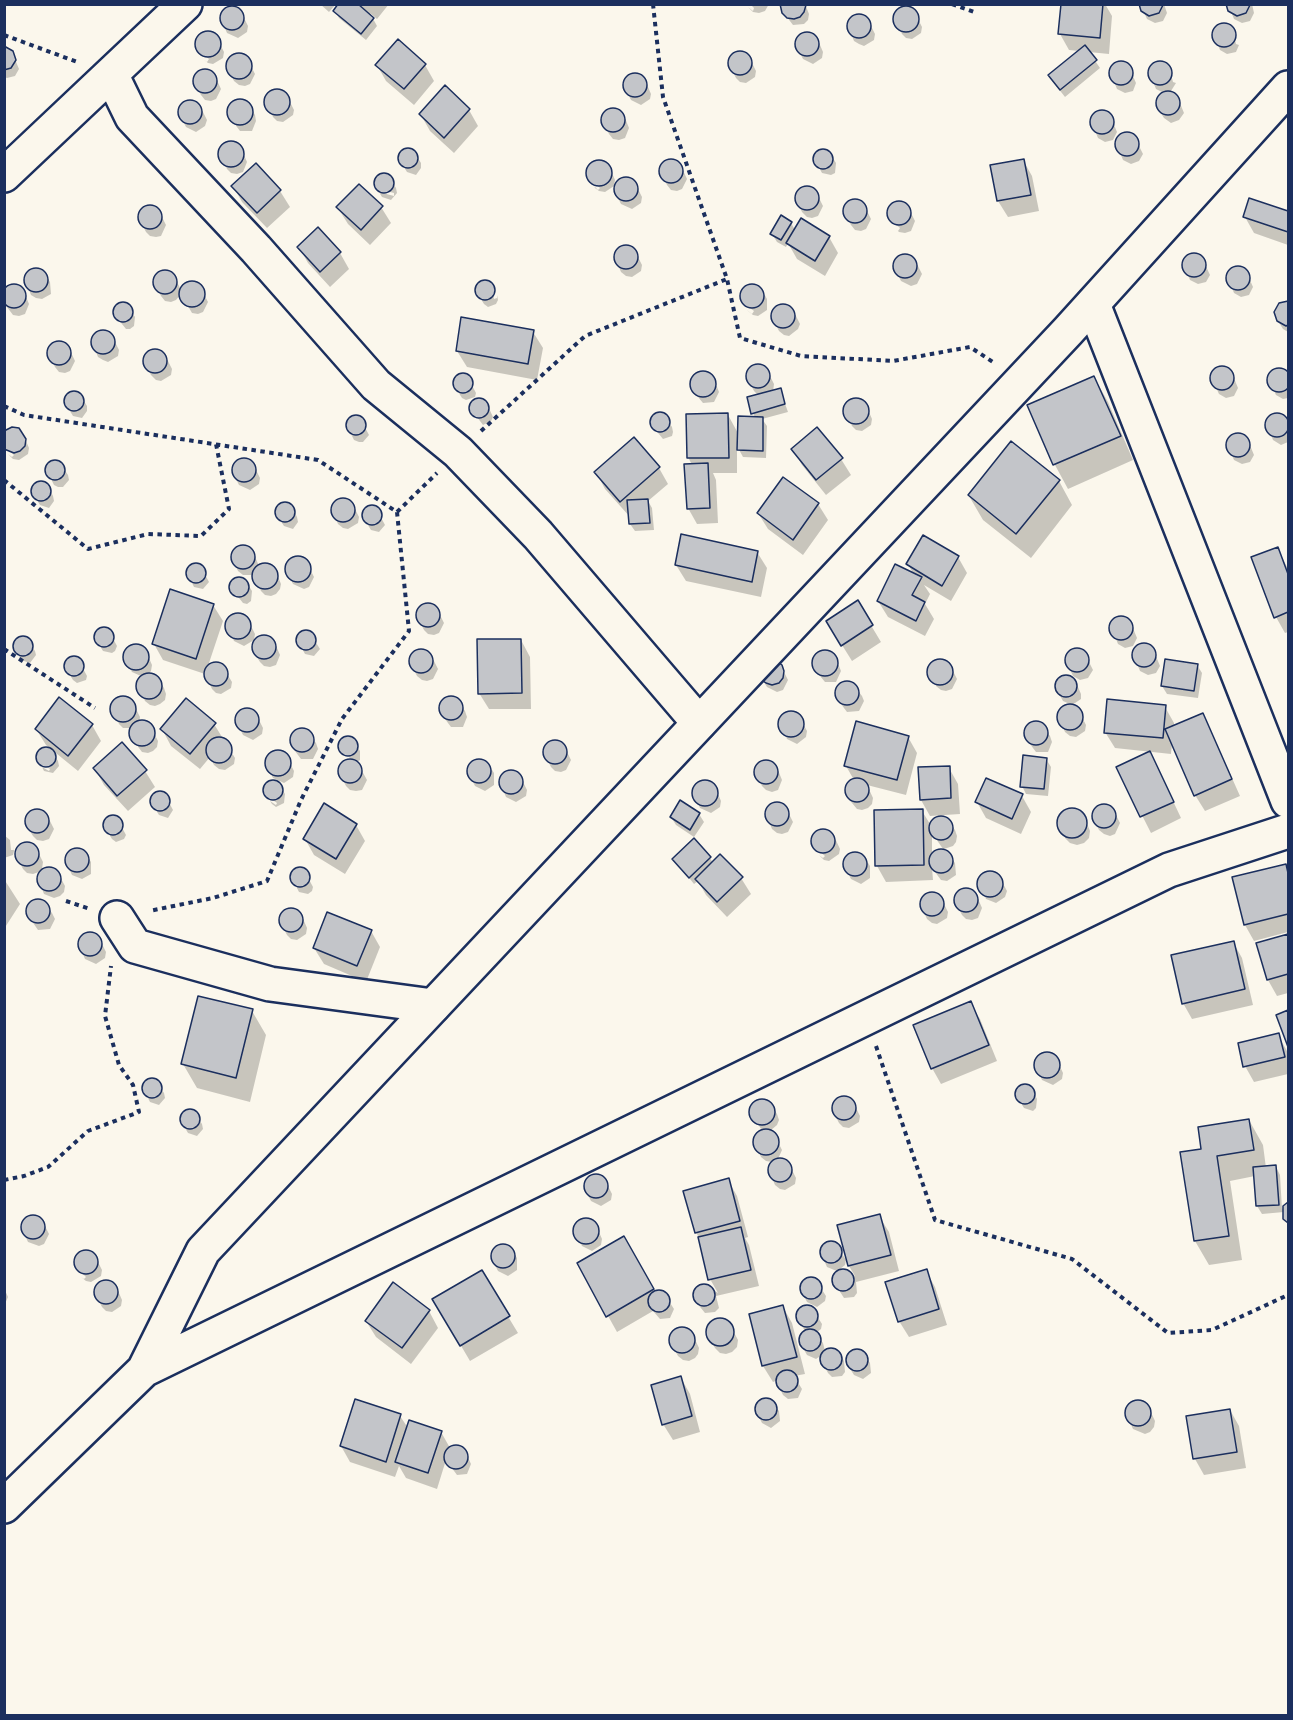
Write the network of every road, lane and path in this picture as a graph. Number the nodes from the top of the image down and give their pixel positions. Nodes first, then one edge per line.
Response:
1 (185, 4) edge
2 (653, 4) edge
3 (952, 4) edge
4 (977, 13) dead end
5 (4, 35) edge
6 (111, 75) junction
7 (1288, 88) edge
8 (4, 175) edge
9 (727, 279) junction
10 (1093, 304) junction
11 (1021, 381) junction
12 (4, 406) edge
13 (216, 444) junction
14 (458, 452) junction
15 (4, 480) edge
16 (397, 512) junction
17 (4, 649) edge
18 (95, 708) dead end
19 (699, 723) junction
20 (1288, 801) edge
21 (1288, 831) edge
22 (66, 901) dead end
23 (117, 918) junction
24 (433, 1006) junction
25 (866, 1018) junction
26 (4, 1180) edge
27 (1288, 1295) edge
28 (144, 1370) junction
29 (4, 1506) edge

1 - 6 street
2 - 9 path
3 - 4 path
5 - 6 path
6 - 8 street
6 - 14 street
7 - 10 street
9 - 11 path
9 - 14 path
10 - 11 street
10 - 20 street
11 - 19 street
12 - 13 path
13 - 15 path
13 - 16 path
14 - 16 path
14 - 19 street
16 - 23 path
17 - 18 path
19 - 24 street
21 - 25 street
22 - 23 path
23 - 24 street
23 - 26 path
24 - 28 street
25 - 27 path
25 - 28 street
28 - 29 street

